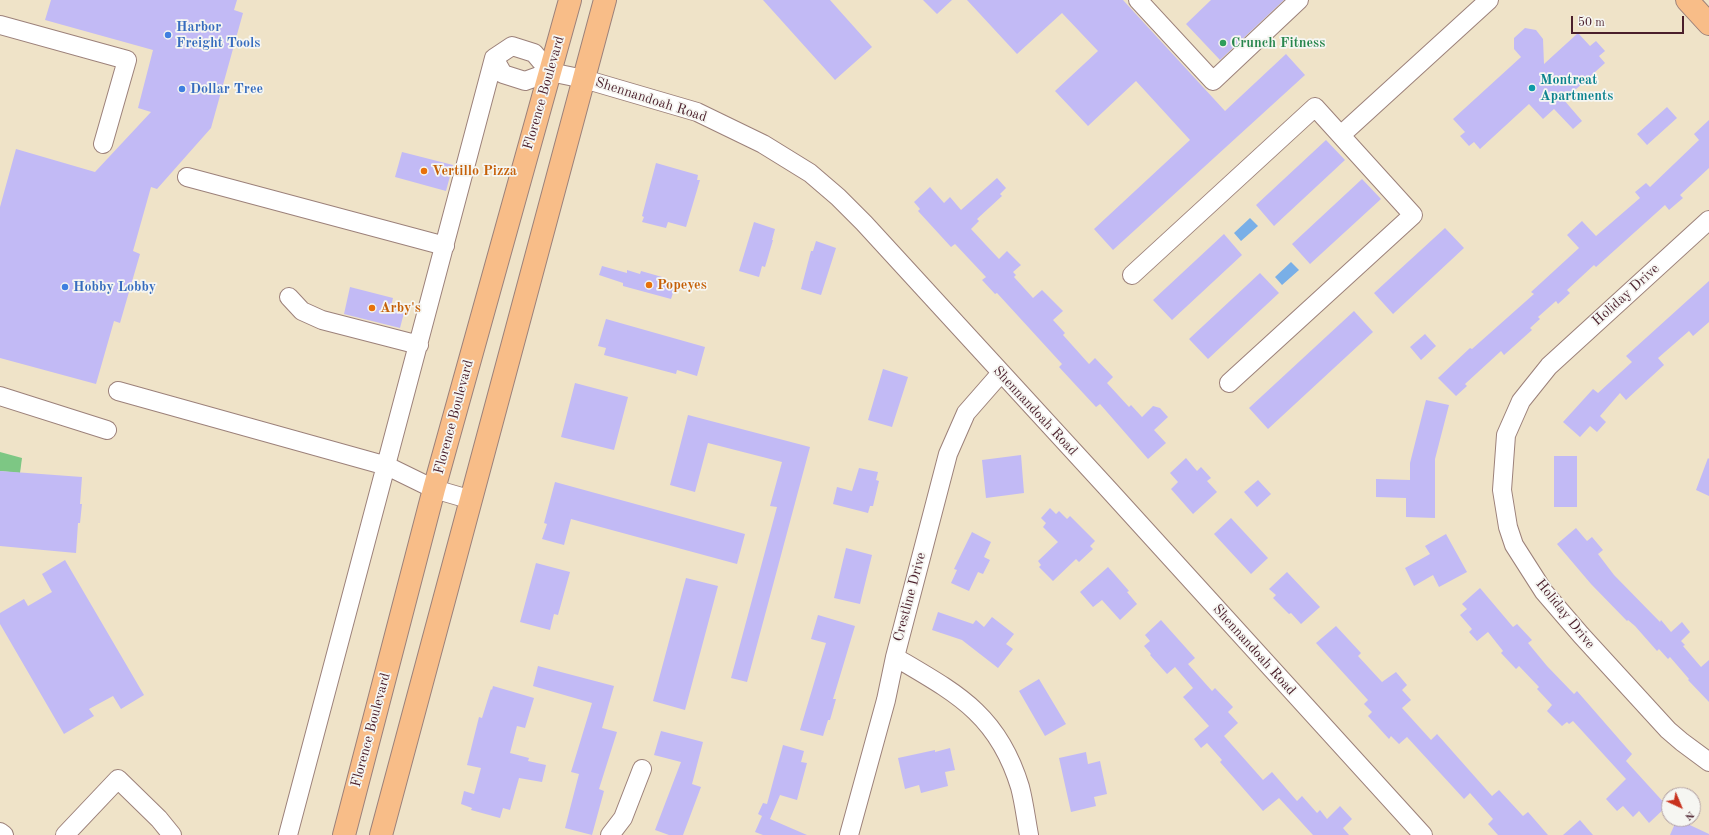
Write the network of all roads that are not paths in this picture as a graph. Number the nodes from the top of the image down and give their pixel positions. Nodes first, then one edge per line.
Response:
1 (570, 0) edge
2 (605, 0) edge
3 (1138, 0) edge
4 (1299, 0) edge
5 (1489, 0) edge
6 (1687, 0) edge
7 (1709, 24) edge
8 (0, 26) edge
9 (494, 58) junction
10 (550, 72) junction
11 (584, 79) junction
12 (1341, 136) junction
13 (103, 144) dead end
14 (187, 176) dead end
15 (1709, 220) edge
16 (445, 246) junction
17 (1132, 275) dead end
18 (289, 297) dead end
19 (419, 345) junction
20 (1000, 374) junction
21 (1229, 383) dead end
22 (118, 391) dead end
23 (0, 396) edge
24 (107, 430) dead end
25 (387, 466) junction
26 (434, 489) junction
27 (472, 500) junction
28 (895, 657) junction
29 (1709, 762) edge
30 (642, 769) dead end
31 (0, 832) edge
32 (4, 835) edge
33 (65, 835) edge
34 (172, 835) edge
35 (288, 835) edge
36 (344, 835) edge
37 (381, 835) edge
38 (610, 835) edge
39 (849, 835) edge
40 (1029, 835) edge
41 (1423, 835) edge

1 - 10 main road, Florence Boulevard
2 - 11 main road
3 - 4 street
5 - 12 street
6 - 7 main road
8 - 13 street
9 - 10 street
9 - 10 street
9 - 16 street
10 - 11 street, Shennandoah Road
10 - 26 main road, Florence Boulevard
11 - 20 street, Shennandoah Road
11 - 27 main road
12 - 17 street
12 - 21 street
14 - 16 street
15 - 29 street, Holiday Drive
16 - 19 street
18 - 19 street
19 - 25 street
20 - 28 street, Crestline Drive
20 - 41 street, Shennandoah Road
22 - 25 street
23 - 24 street
25 - 26 street
25 - 35 street
26 - 27 street
26 - 36 main road, Florence Boulevard
27 - 37 main road
28 - 39 street, Crestline Drive
28 - 40 street
30 - 38 street
31 - 32 street
33 - 34 street

